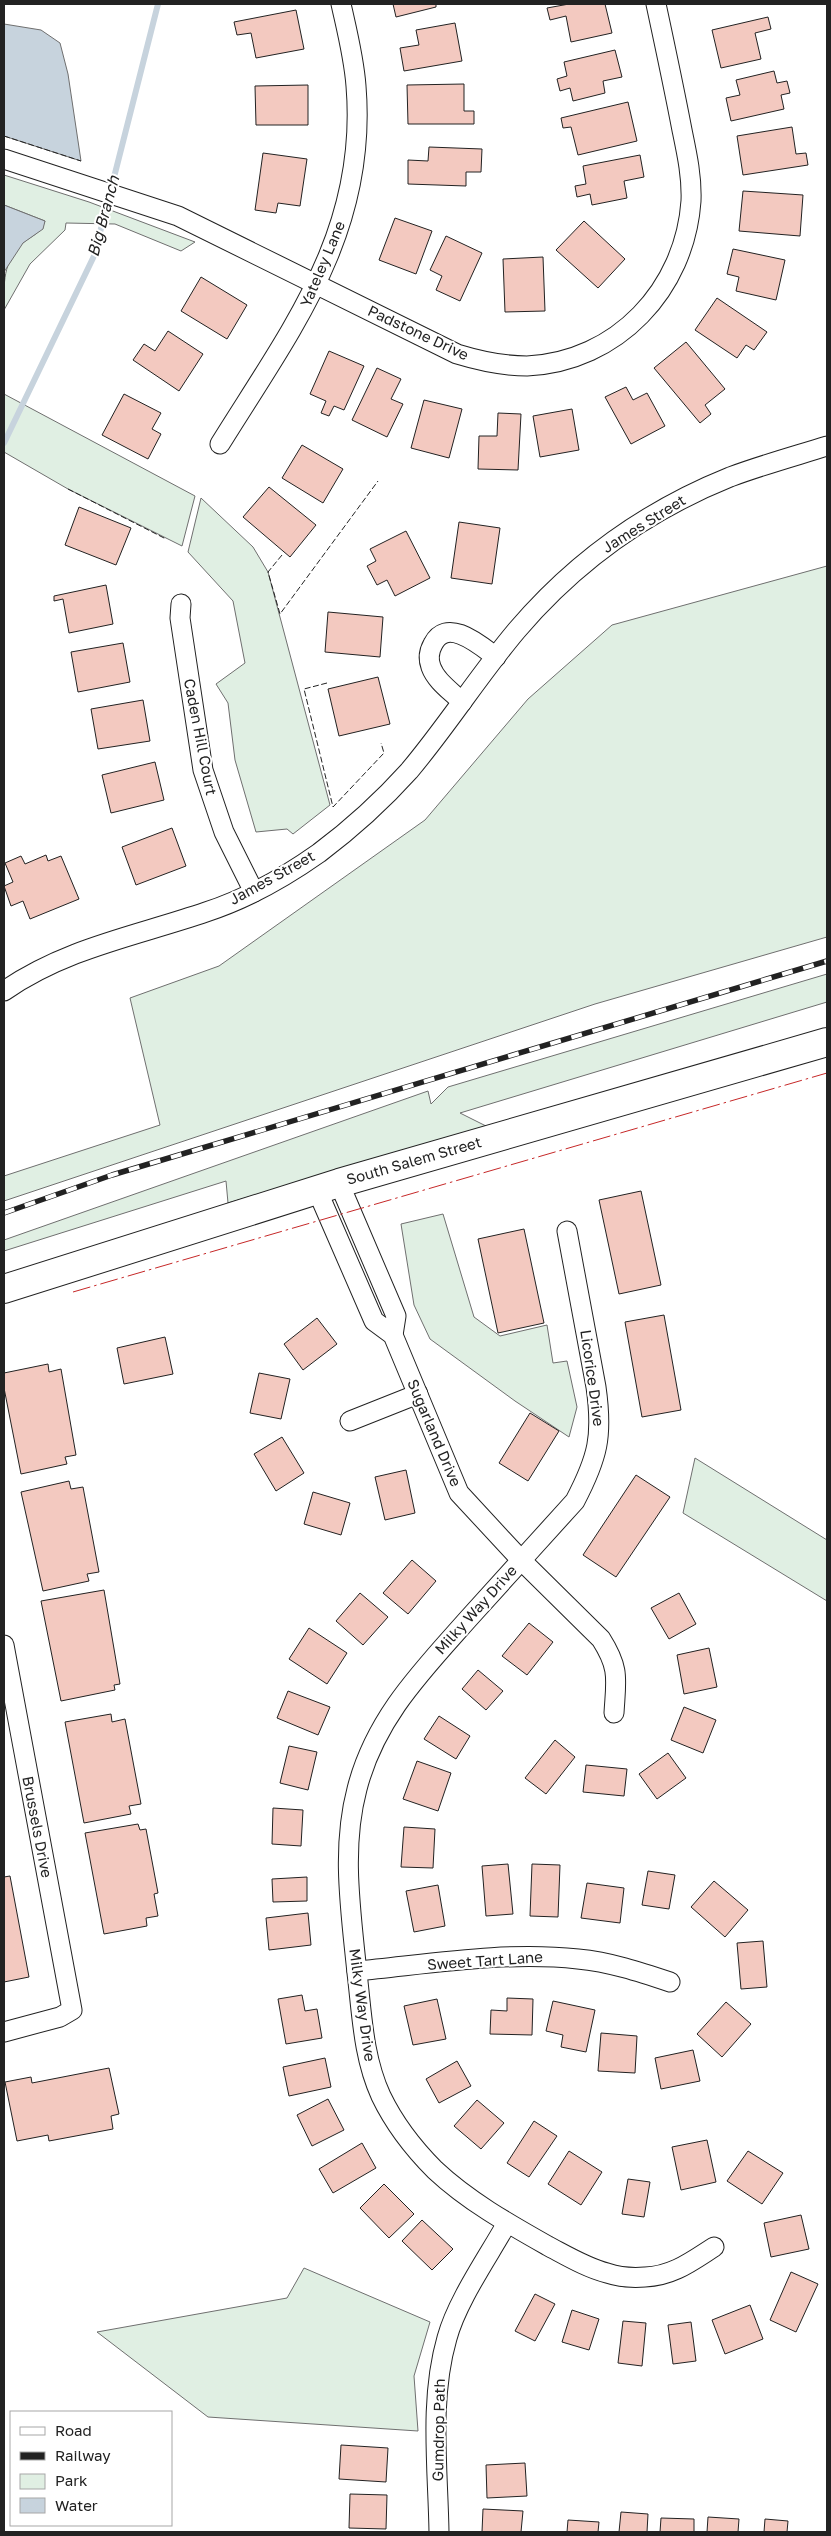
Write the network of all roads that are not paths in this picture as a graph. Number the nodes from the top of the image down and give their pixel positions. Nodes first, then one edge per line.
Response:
1 (341, 4) edge
2 (656, 4) edge
3 (4, 159) edge
4 (317, 284) junction
5 (220, 444) dead end
6 (827, 446) edge
7 (181, 604) dead end
8 (496, 656) junction
9 (462, 702) junction
10 (254, 892) junction
11 (4, 992) edge
12 (827, 1042) edge
13 (328, 1186) junction
14 (567, 1231) dead end
15 (4, 1289) edge
16 (418, 1394) junction
17 (350, 1421) dead end
18 (521, 1560) junction
19 (4, 1645) edge
20 (614, 1712) dead end
21 (12, 1736) edge
22 (357, 1971) junction
23 (670, 1982) dead end
24 (4, 2032) edge
25 (507, 2223) junction
26 (714, 2247) dead end
27 (439, 2532) edge

1 - 4 street, Yateley Lane
2 - 4 street, Padstone Drive
3 - 4 street, Padstone Drive
4 - 5 street, Yateley Lane
6 - 8 street, James Street
7 - 10 street, Caden Hill Court
8 - 9 street, James Street
8 - 9 street
9 - 10 street, James Street
10 - 11 street, James Street
12 - 13 main road, South Salem Street
13 - 15 main road, South Salem Street
13 - 16 street, Sugarland Drive
14 - 18 street, Licorice Drive
16 - 17 street
16 - 18 street, Sugarland Drive
18 - 20 street, Sugarland Drive
18 - 22 street, Milky Way Drive
19 - 21 street, Brussels Drive
21 - 24 street, Brussels Drive
22 - 23 street, Sweet Tart Lane
22 - 25 street, Milky Way Drive
25 - 26 street, Milky Way Drive
25 - 27 street, Gumdrop Path

